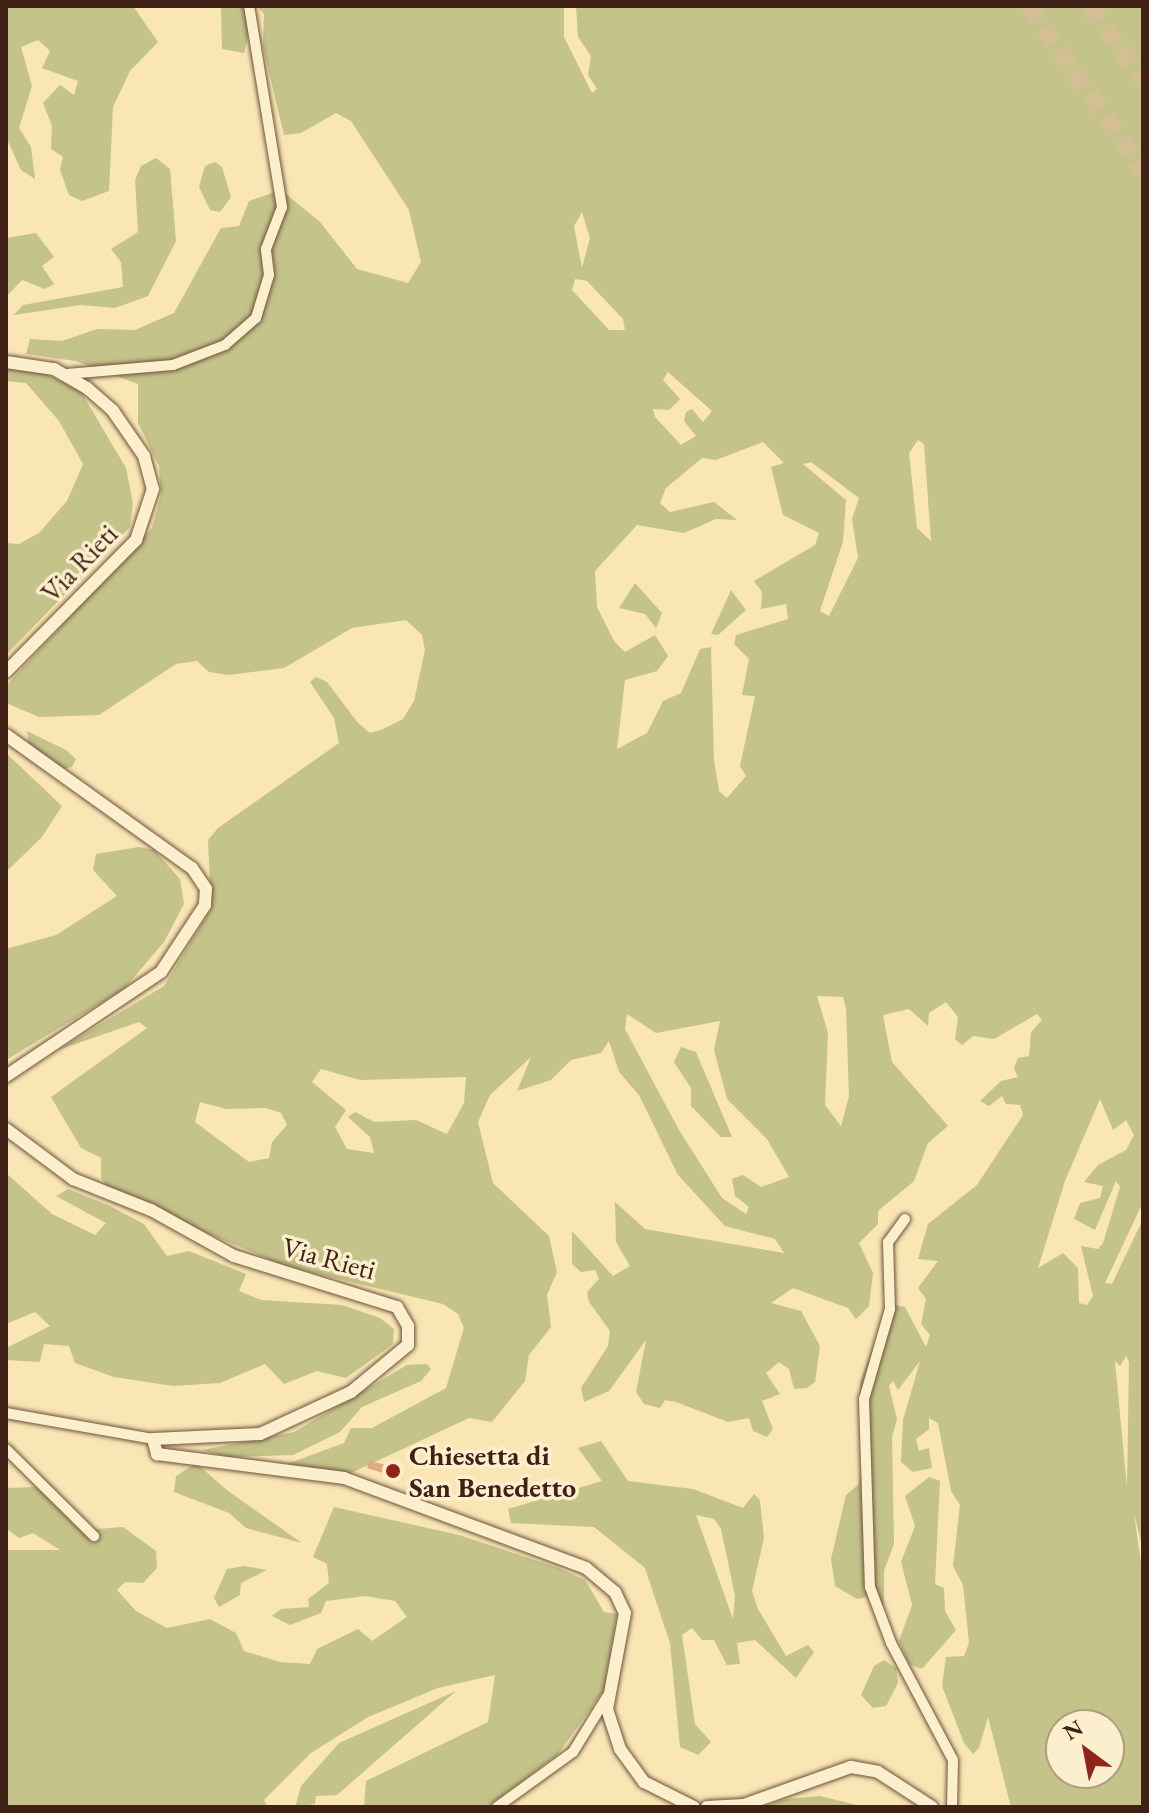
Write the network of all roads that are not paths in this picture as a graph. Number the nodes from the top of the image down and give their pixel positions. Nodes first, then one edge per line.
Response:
1 (249, 6) edge
2 (6, 362) edge
3 (67, 374) junction
4 (6, 672) edge
5 (6, 735) edge
6 (6, 1076) edge
7 (6, 1129) edge
8 (905, 1219) dead end
9 (6, 1413) edge
10 (153, 1439) junction
11 (6, 1449) edge
12 (94, 1536) dead end
13 (610, 1691) junction
14 (497, 1807) edge
15 (694, 1807) edge
16 (707, 1807) edge
17 (932, 1807) edge
18 (952, 1807) edge

1 - 3 street
2 - 3 street, Via Rieti
3 - 4 street, Via Rieti
5 - 6 street
7 - 10 street, Via Rieti
8 - 18 street
9 - 10 street
10 - 13 street
11 - 12 street
13 - 14 street
13 - 15 street
16 - 17 street

